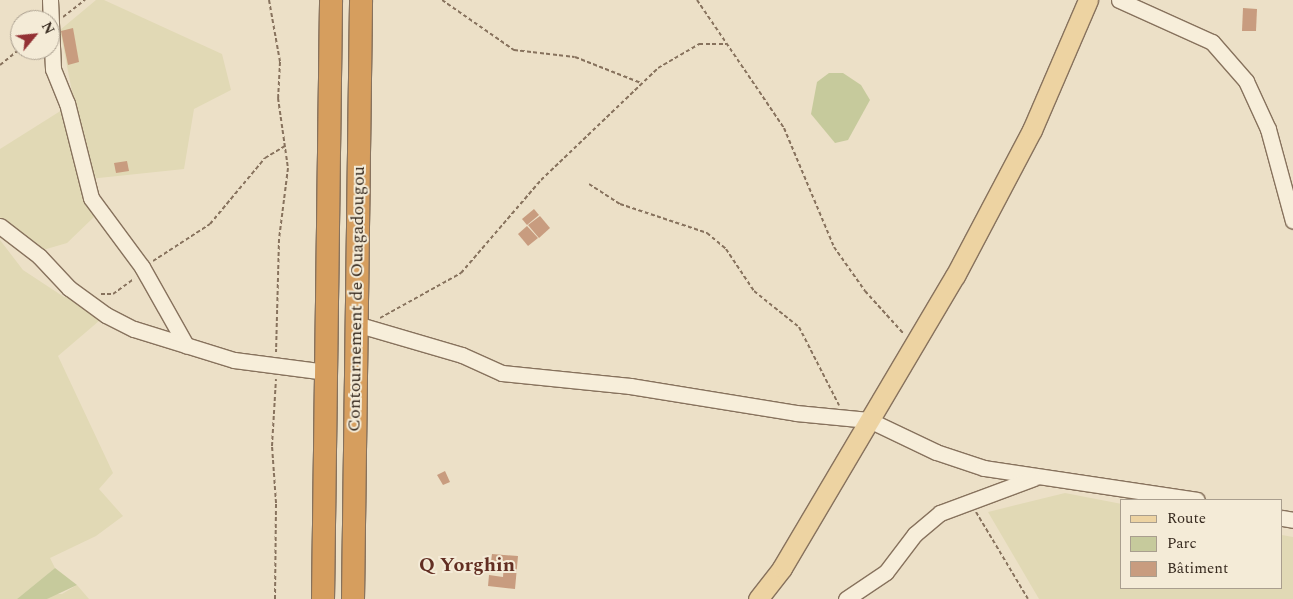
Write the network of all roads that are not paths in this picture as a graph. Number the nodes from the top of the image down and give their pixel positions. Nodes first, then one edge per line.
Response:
1 (50, 0) edge
2 (331, 0) edge
3 (362, 0) edge
4 (1088, 0) edge
5 (1118, 0) edge
6 (1293, 221) edge
7 (0, 226) edge
8 (363, 326) junction
9 (186, 345) junction
10 (326, 372) junction
11 (869, 420) junction
12 (1034, 478) junction
13 (1190, 499) edge
14 (323, 599) edge
15 (353, 599) edge
16 (758, 599) edge
17 (846, 599) edge

1 - 9 street
2 - 10 highway, Contournement de Ouagadougou
3 - 8 highway, Contournement de Ouagadougou
4 - 11 main road
5 - 6 street
7 - 9 street
8 - 11 street
8 - 15 highway, Contournement de Ouagadougou
9 - 10 street
10 - 14 highway, Contournement de Ouagadougou
11 - 12 street
11 - 16 main road
12 - 13 street
12 - 17 street

